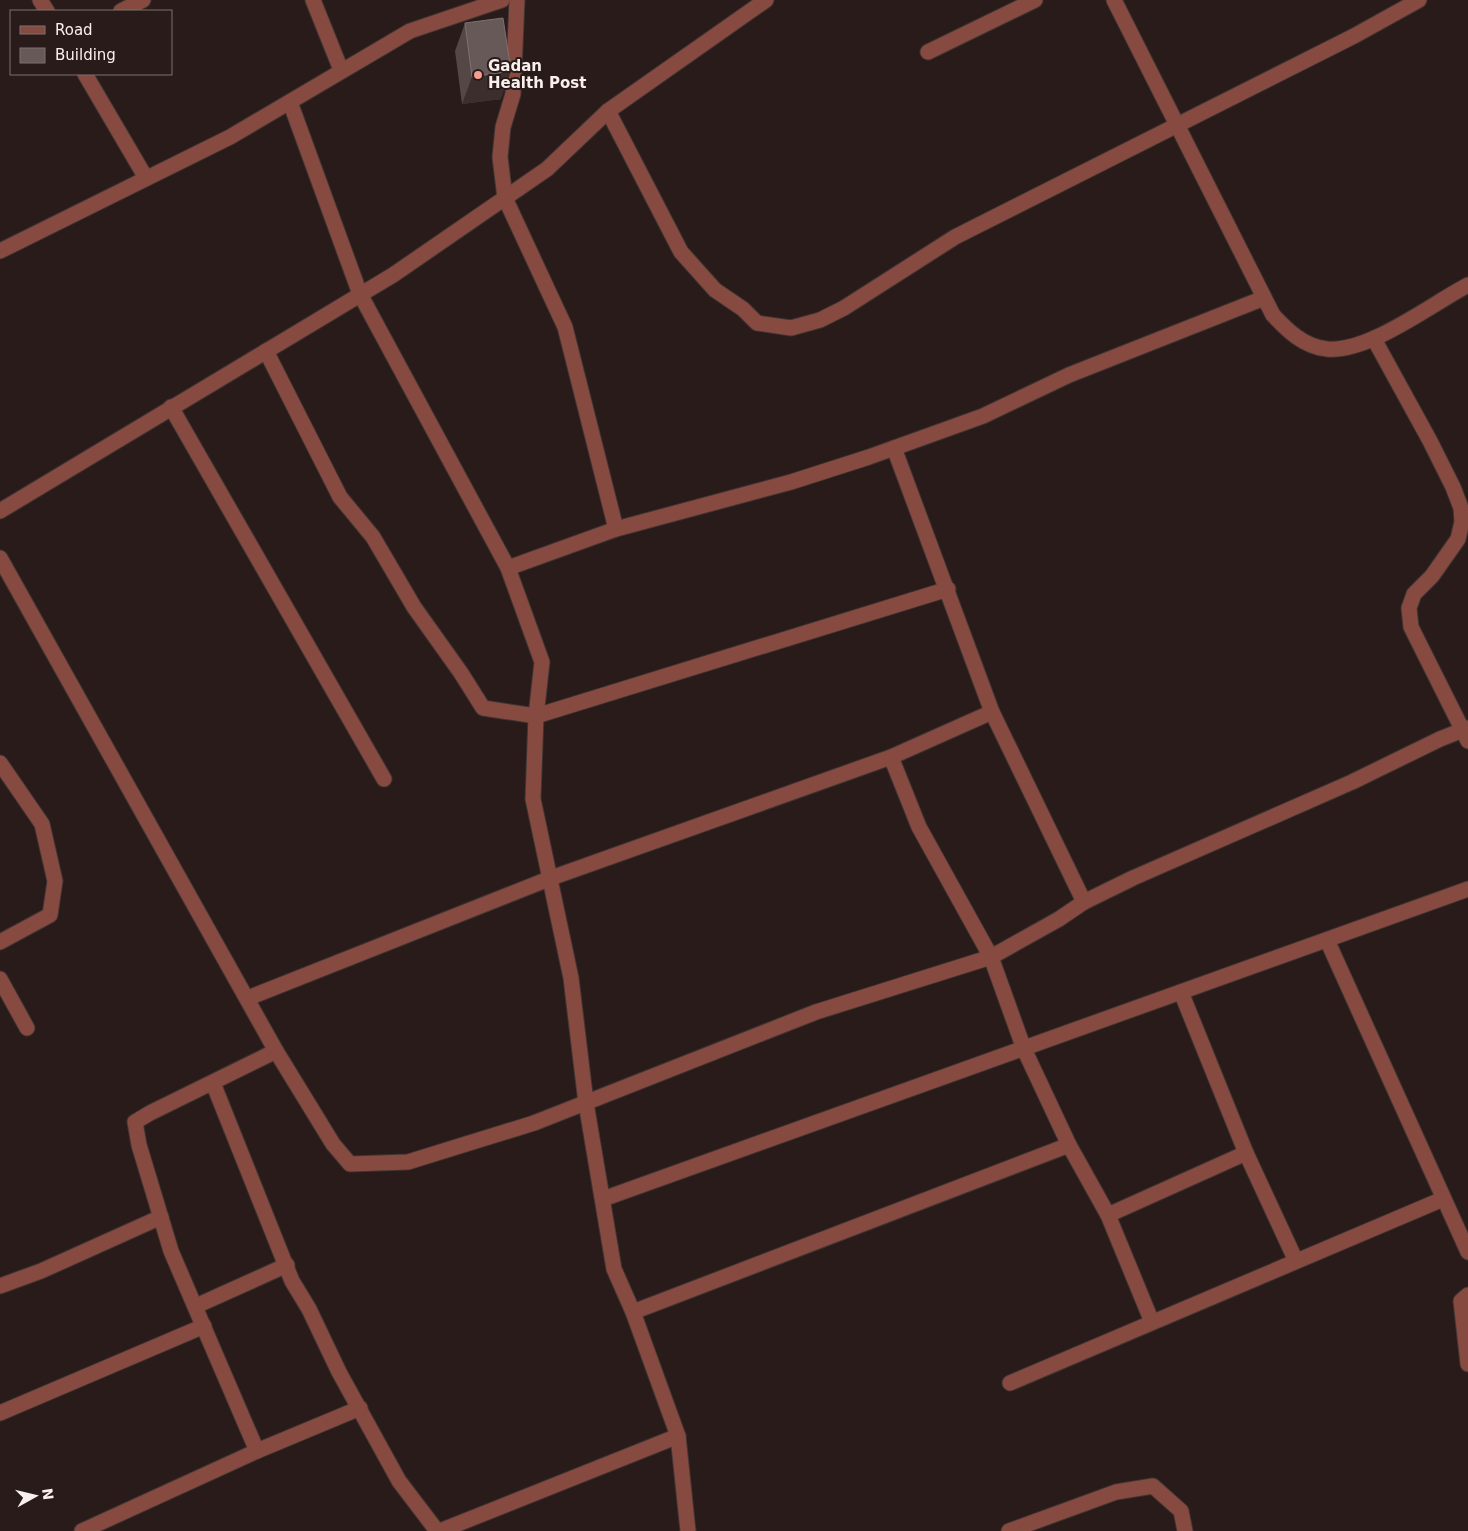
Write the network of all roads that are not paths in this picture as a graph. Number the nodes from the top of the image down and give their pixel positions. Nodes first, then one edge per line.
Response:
1 (143, 0) edge
2 (313, 0) edge
3 (502, 0) edge
4 (517, 0) edge
5 (766, 0) edge
6 (1035, 0) edge
7 (1114, 0) edge
8 (1419, 0) edge
9 (122, 10) edge
10 (928, 52) dead end
11 (341, 70) junction
12 (86, 75) edge
13 (290, 102) junction
14 (608, 111) junction
15 (1176, 124) junction
16 (146, 178) junction
17 (505, 198) junction
18 (0, 251) edge
19 (1468, 286) edge
20 (360, 294) junction
21 (1264, 298) junction
22 (1374, 339) junction
23 (266, 351) junction
24 (171, 407) junction
25 (894, 448) junction
26 (0, 511) edge
27 (616, 529) junction
28 (0, 558) edge
29 (508, 568) junction
30 (948, 589) junction
31 (992, 712) junction
32 (536, 716) junction
33 (1466, 734) edge
34 (890, 757) junction
35 (0, 763) edge
36 (384, 779) dead end
37 (551, 878) junction
38 (1468, 889) edge
39 (1084, 902) junction
40 (1327, 940) junction
41 (0, 942) edge
42 (991, 957) junction
43 (0, 979) edge
44 (1181, 992) junction
45 (248, 998) junction
46 (27, 1028) dead end
47 (1024, 1048) junction
48 (276, 1051) junction
49 (213, 1083) junction
50 (586, 1103) junction
51 (1069, 1145) junction
52 (1246, 1153) junction
53 (1443, 1199) junction
54 (604, 1200) junction
55 (1108, 1215) junction
56 (161, 1217) junction
57 (1468, 1252) edge
58 (1296, 1261) junction
59 (287, 1265) junction
60 (0, 1286) edge
61 (1468, 1295) edge
62 (196, 1306) junction
63 (633, 1312) junction
64 (1152, 1322) junction
65 (204, 1326) junction
66 (1468, 1364) edge
67 (1010, 1383) dead end
68 (360, 1408) junction
69 (0, 1413) edge
70 (678, 1436) junction
71 (256, 1451) junction
72 (82, 1531) edge
73 (438, 1531) edge
74 (688, 1531) edge
75 (1009, 1531) edge
76 (1185, 1531) edge

1 - 9 street
2 - 11 street
3 - 11 street
4 - 17 street
5 - 14 street
6 - 10 street
7 - 15 street
8 - 15 street
11 - 13 street
12 - 16 street
13 - 16 street
13 - 20 street
14 - 15 street
14 - 17 street
15 - 21 street
16 - 18 street
17 - 20 street
17 - 27 street
19 - 22 street
20 - 23 street
20 - 29 street
21 - 22 street
21 - 25 street
22 - 33 street
23 - 24 street
23 - 32 street
24 - 26 street
24 - 36 street
25 - 27 street
25 - 30 street
27 - 29 street
28 - 45 street
29 - 32 street
30 - 31 street
30 - 32 street
31 - 34 street
31 - 39 street
32 - 37 street
33 - 39 street
34 - 37 street
34 - 42 street
35 - 41 street
37 - 45 street
37 - 50 street
38 - 40 street
39 - 42 street
40 - 44 street
40 - 53 street
42 - 47 street
42 - 50 street
43 - 46 street
44 - 47 street
44 - 52 street
45 - 48 street
47 - 51 street
47 - 54 street
48 - 49 street
48 - 50 street
49 - 56 street
49 - 59 street
50 - 54 street
51 - 55 street
51 - 63 street
52 - 55 street
52 - 58 street
53 - 57 street
53 - 58 street
54 - 63 street
55 - 64 street
56 - 60 street
56 - 62 street
58 - 64 street
59 - 62 street
59 - 68 street
61 - 66 street
62 - 65 street
63 - 70 street
64 - 67 street
65 - 69 street
65 - 71 street
68 - 71 street
68 - 73 street
70 - 73 street
70 - 74 street
71 - 72 street
75 - 76 street

